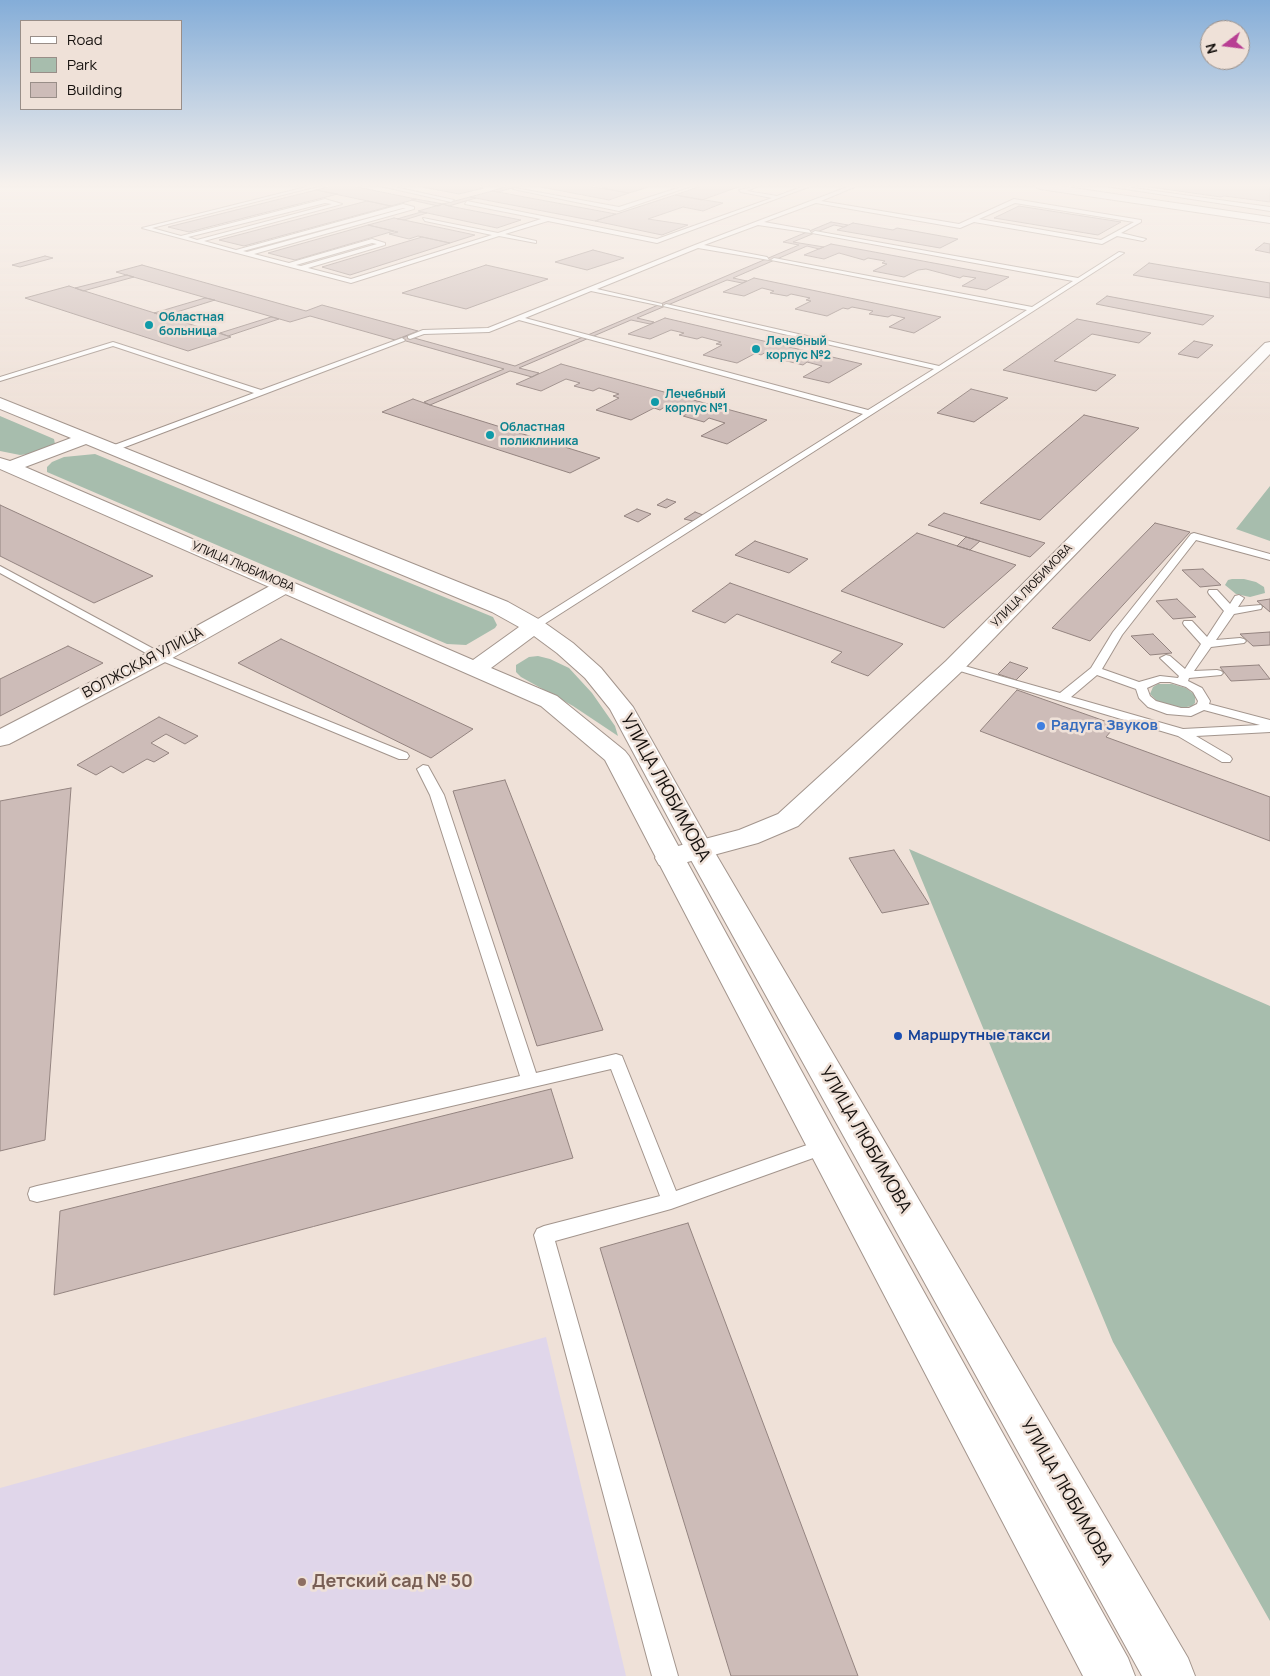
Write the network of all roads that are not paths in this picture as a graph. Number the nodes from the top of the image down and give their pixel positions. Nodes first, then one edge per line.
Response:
1 (286, 264) edge
2 (314, 264) edge
3 (405, 264) edge
4 (653, 264) edge
5 (796, 264) edge
6 (991, 264) edge
7 (1104, 264) edge
8 (289, 265) joint
9 (301, 268) junction
10 (1079, 280) junction
11 (591, 289) junction
12 (1033, 309) junction
13 (518, 318) junction
14 (1270, 346) edge
15 (940, 368) junction
16 (0, 379) edge
17 (261, 393) junction
18 (0, 403) edge
19 (869, 413) junction
20 (87, 438) junction
21 (112, 449) junction
22 (5, 465) edge
23 (1270, 557) edge
24 (0, 569) edge
25 (286, 586) junction
26 (1213, 592) dead end
27 (1239, 598) dead end
28 (1257, 607) dead end
29 (1230, 611) junction
30 (1188, 624) dead end
31 (534, 626) junction
32 (1240, 641) dead end
33 (1207, 644) junction
34 (159, 656) junction
35 (1166, 658) dead end
36 (954, 666) junction
37 (475, 669) junction
38 (1095, 670) junction
39 (1217, 673) dead end
40 (1183, 679) junction
41 (1141, 687) junction
42 (1062, 698) junction
43 (1203, 706) junction
44 (1160, 707) junction
45 (1142, 721) junction
46 (1270, 726) edge
47 (1182, 732) junction
48 (0, 739) edge
49 (403, 756) dead end
50 (1226, 760) dead end
51 (423, 769) dead end
52 (684, 854) junction
53 (530, 1081) junction
54 (824, 1147) junction
55 (37, 1194) dead end
56 (671, 1201) junction
57 (665, 1676) edge
58 (1110, 1676) edge
59 (1170, 1676) edge

1 - 8 lane
2 - 9 lane
3 - 9 lane
4 - 11 lane
5 - 12 lane
6 - 10 lane
7 - 10 lane
8 - 9 lane
10 - 12 lane
11 - 13 lane
11 - 15 lane
12 - 15 lane
13 - 17 lane
13 - 19 lane
14 - 36 main road, УЛИЦА ЛЮБИМОВА
15 - 19 lane
16 - 17 lane
17 - 21 lane
18 - 20 main road, УЛИЦА ЛЮБИМОВА
19 - 31 lane
20 - 21 main road, УЛИЦА ЛЮБИМОВА
20 - 22 main road, УЛИЦА ЛЮБИМОВА
21 - 31 main road, УЛИЦА ЛЮБИМОВА
22 - 25 main road, УЛИЦА ЛЮБИМОВА
23 - 38 lane
24 - 34 lane
25 - 34 main road, ВОЛЖСКАЯ УЛИЦА
25 - 37 main road, УЛИЦА ЛЮБИМОВА
26 - 29 lane
27 - 29 lane
28 - 29 lane
29 - 33 lane
30 - 33 lane
31 - 37 main road
31 - 52 main road, УЛИЦА ЛЮБИМОВА
32 - 33 lane
33 - 40 lane
34 - 48 main road, ВОЛЖСКАЯ УЛИЦА
34 - 49 lane
35 - 40 lane
36 - 42 lane
36 - 52 main road, УЛИЦА ЛЮБИМОВА
37 - 52 main road, УЛИЦА ЛЮБИМОВА
38 - 41 lane
38 - 42 lane
39 - 40 lane
40 - 41 lane
40 - 43 lane
41 - 44 lane
42 - 45 lane
43 - 44 lane
43 - 46 lane
44 - 45 lane
45 - 47 lane
46 - 47 lane
47 - 50 lane
51 - 53 lane
52 - 54 main road, УЛИЦА ЛЮБИМОВА
52 - 59 main road, УЛИЦА ЛЮБИМОВА
53 - 55 lane
53 - 56 lane
54 - 56 lane
54 - 58 main road, УЛИЦА ЛЮБИМОВА
56 - 57 lane

